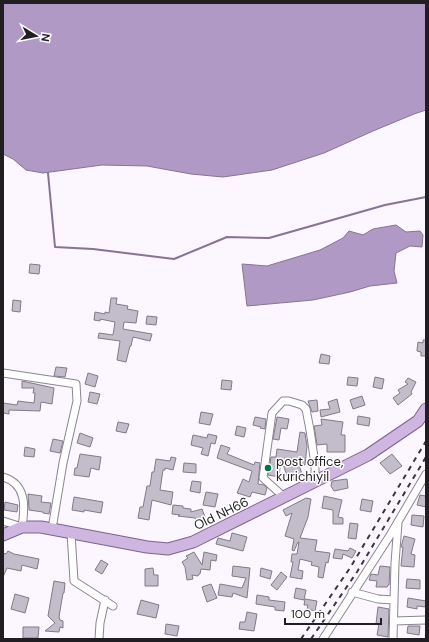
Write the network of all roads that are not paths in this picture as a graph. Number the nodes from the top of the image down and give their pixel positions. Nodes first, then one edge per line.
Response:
1 (3, 373) edge
2 (426, 409) edge
3 (426, 474) edge
4 (3, 477) edge
5 (315, 482) junction
6 (284, 497) junction
7 (3, 521) edge
8 (398, 521) junction
9 (22, 527) junction
10 (52, 529) junction
11 (71, 533) junction
12 (3, 535) edge
13 (352, 592) junction
14 (105, 600) junction
15 (394, 600) junction
16 (112, 606) dead end
17 (426, 620) edge
18 (394, 621) junction
19 (99, 639) edge
20 (323, 639) edge
21 (393, 639) edge

1 - 10 street
2 - 5 main road, Old NH66
3 - 8 street
4 - 9 street
5 - 6 main road, Old NH66
5 - 6 street
6 - 11 main road, Old NH66
7 - 9 street
8 - 13 street
8 - 15 street
9 - 10 main road, Old NH66
9 - 12 main road, Old NH66
10 - 11 main road, Old NH66
11 - 14 street
13 - 15 street
13 - 20 street
14 - 16 street
14 - 19 street
15 - 18 street
17 - 18 street
18 - 21 street

